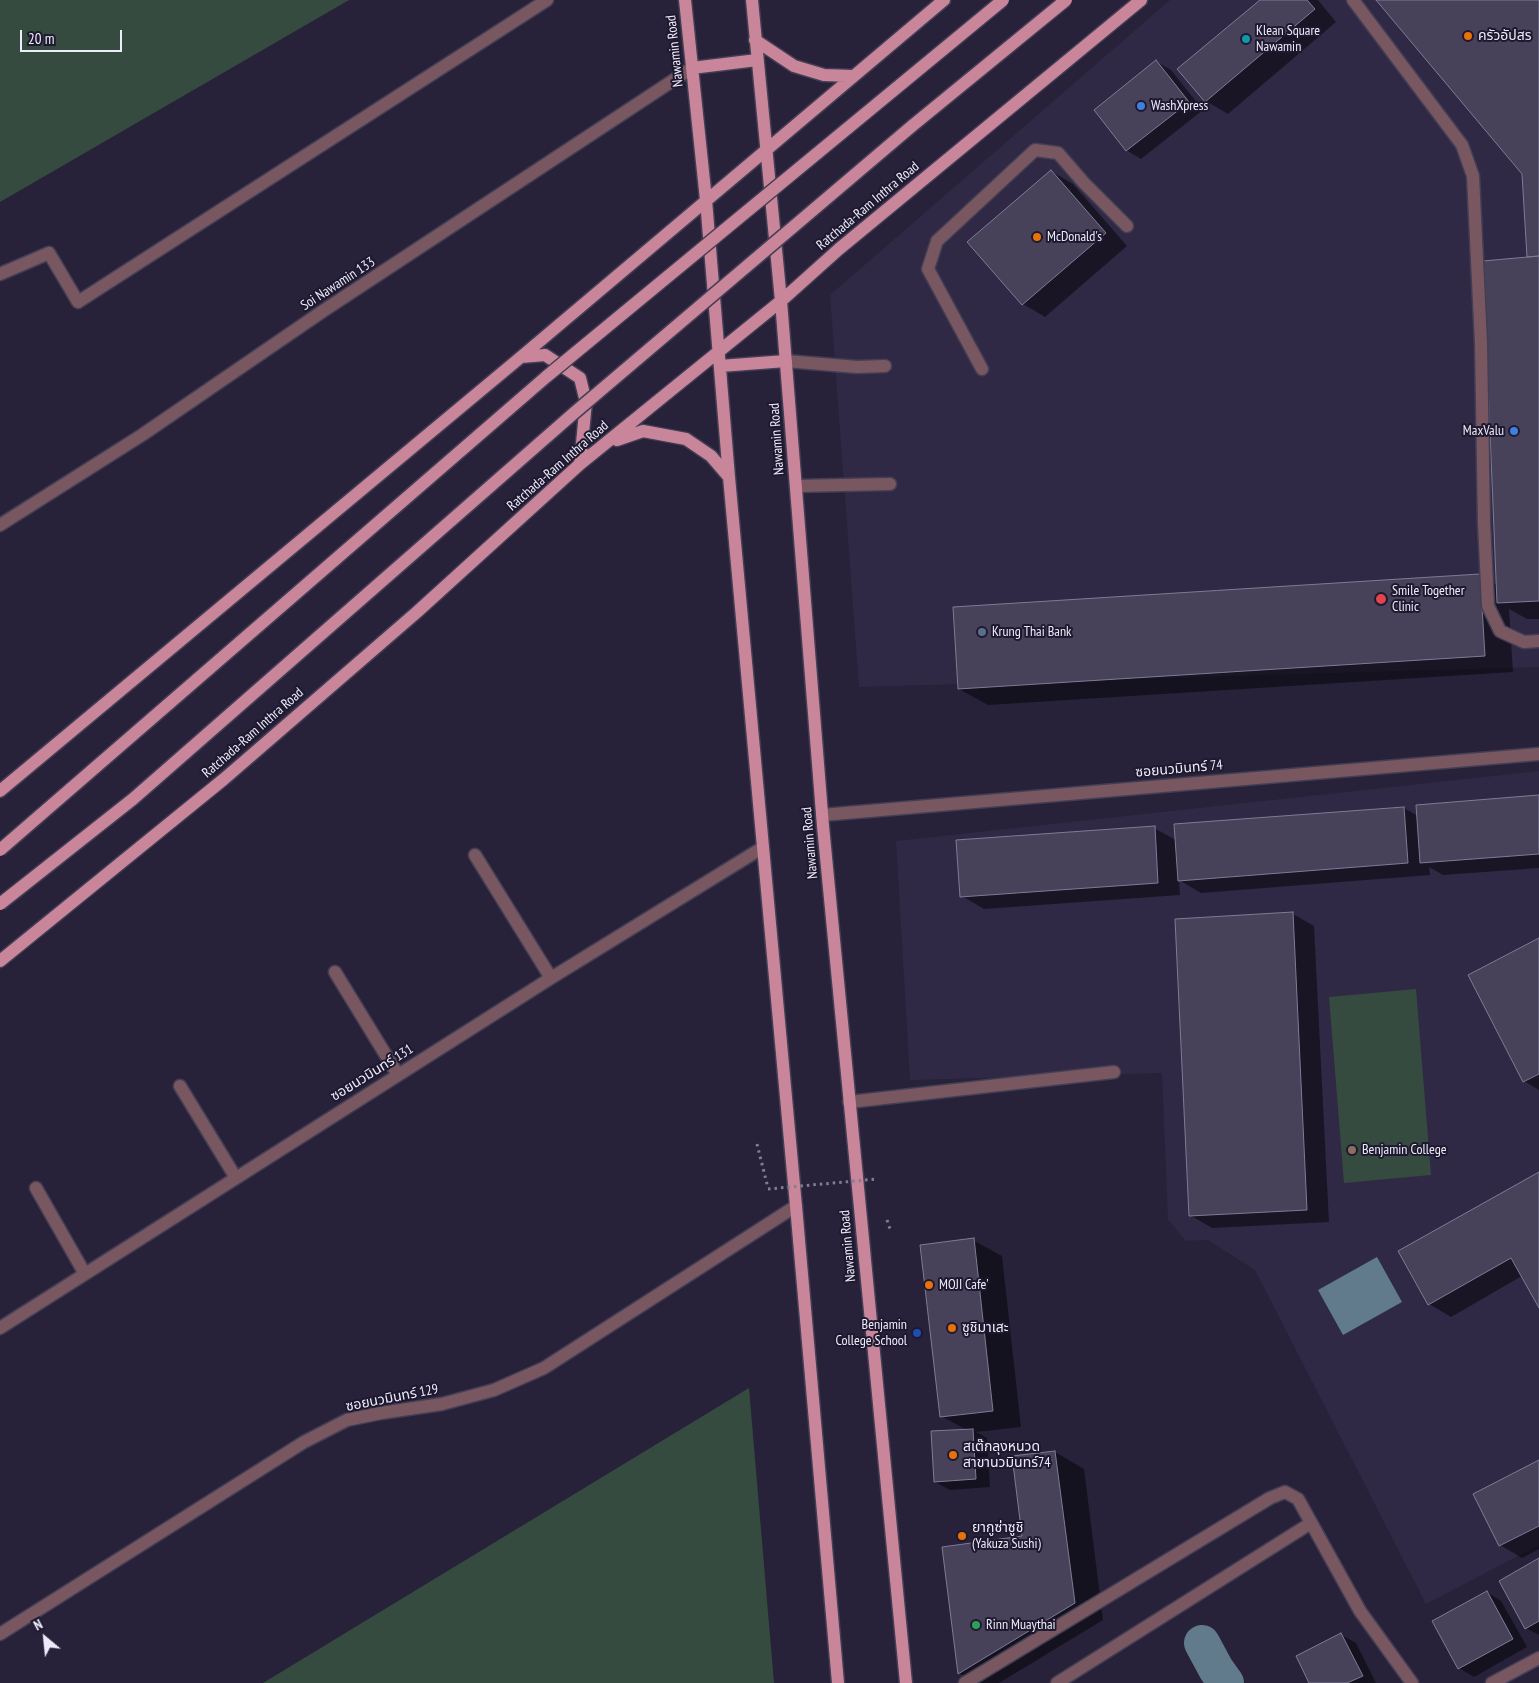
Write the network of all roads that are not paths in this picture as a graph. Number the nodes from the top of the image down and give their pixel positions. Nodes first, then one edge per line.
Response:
1 (548, 0) edge
2 (685, 0) edge
3 (752, 0) edge
4 (944, 0) edge
5 (1004, 0) edge
6 (1066, 0) edge
7 (1141, 0) edge
8 (1353, 0) edge
9 (755, 40) junction
10 (757, 60) junction
11 (692, 68) junction
12 (852, 76) junction
13 (766, 150) junction
14 (706, 200) junction
15 (1127, 226) dead end
16 (0, 274) edge
17 (781, 300) junction
18 (719, 351) junction
19 (521, 357) junction
20 (786, 361) junction
21 (720, 366) junction
22 (885, 366) dead end
23 (982, 369) dead end
24 (607, 443) junction
25 (580, 464) junction
26 (729, 478) junction
27 (890, 484) dead end
28 (796, 486) junction
29 (0, 525) edge
30 (1539, 641) edge
31 (1539, 754) edge
32 (0, 791) edge
33 (822, 815) junction
34 (762, 848) junction
35 (0, 850) edge
36 (474, 855) dead end
37 (0, 904) edge
38 (0, 961) edge
39 (335, 972) dead end
40 (551, 978) junction
41 (1114, 1072) dead end
42 (398, 1074) junction
43 (180, 1086) dead end
44 (850, 1102) junction
45 (236, 1178) junction
46 (36, 1188) dead end
47 (796, 1206) junction
48 (85, 1274) junction
49 (0, 1328) edge
50 (1311, 1523) junction
51 (0, 1634) edge
52 (1539, 1658) edge
53 (838, 1683) edge
54 (906, 1683) edge
55 (965, 1683) edge
56 (1057, 1683) edge
57 (1412, 1683) edge
58 (1492, 1683) edge

1 - 16 street
2 - 11 main road, Nawamin Road
3 - 9 main road, Nawamin Road
4 - 12 main road
5 - 35 main road, bridge
6 - 37 main road, bridge
7 - 17 main road, Ratchada-Ram Inthra Road
8 - 30 street
9 - 10 main road, Nawamin Road
9 - 12 main road
10 - 11 main road
10 - 13 main road, Nawamin Road
11 - 14 main road, Nawamin Road
11 - 29 street, Soi Nawamin 133
12 - 13 main road
13 - 14 main road
13 - 17 main road, Nawamin Road
14 - 18 main road, Nawamin Road
14 - 19 main road
15 - 23 street
17 - 18 main road, Ratchada-Ram Inthra Road
17 - 20 main road, Nawamin Road
18 - 21 main road, Nawamin Road
18 - 24 main road, Ratchada-Ram Inthra Road
19 - 25 main road
19 - 32 main road
20 - 21 main road
20 - 22 street
20 - 28 main road, Nawamin Road
21 - 26 main road, Nawamin Road
24 - 25 main road, Ratchada-Ram Inthra Road
24 - 26 main road
25 - 38 main road, Ratchada-Ram Inthra Road
26 - 34 main road, Nawamin Road
27 - 28 street
28 - 33 main road, Nawamin Road
31 - 33 street, ซอยนวมินทร์ 74
33 - 44 main road, Nawamin Road
34 - 40 street, ซอยนวมินทร์ 131
34 - 47 main road, Nawamin Road
36 - 40 street
39 - 42 street
40 - 42 street, ซอยนวมินทร์ 131
41 - 44 street
42 - 45 street, ซอยนวมินทร์ 131
43 - 45 street
44 - 54 main road, Nawamin Road
45 - 48 street, ซอยนวมินทร์ 131
46 - 48 street
47 - 51 street, ซอยนวมินทร์ 129
47 - 53 main road, Nawamin Road
48 - 49 street, ซอยนวมินทร์ 131
50 - 55 street
50 - 56 street
50 - 57 street
52 - 58 street

